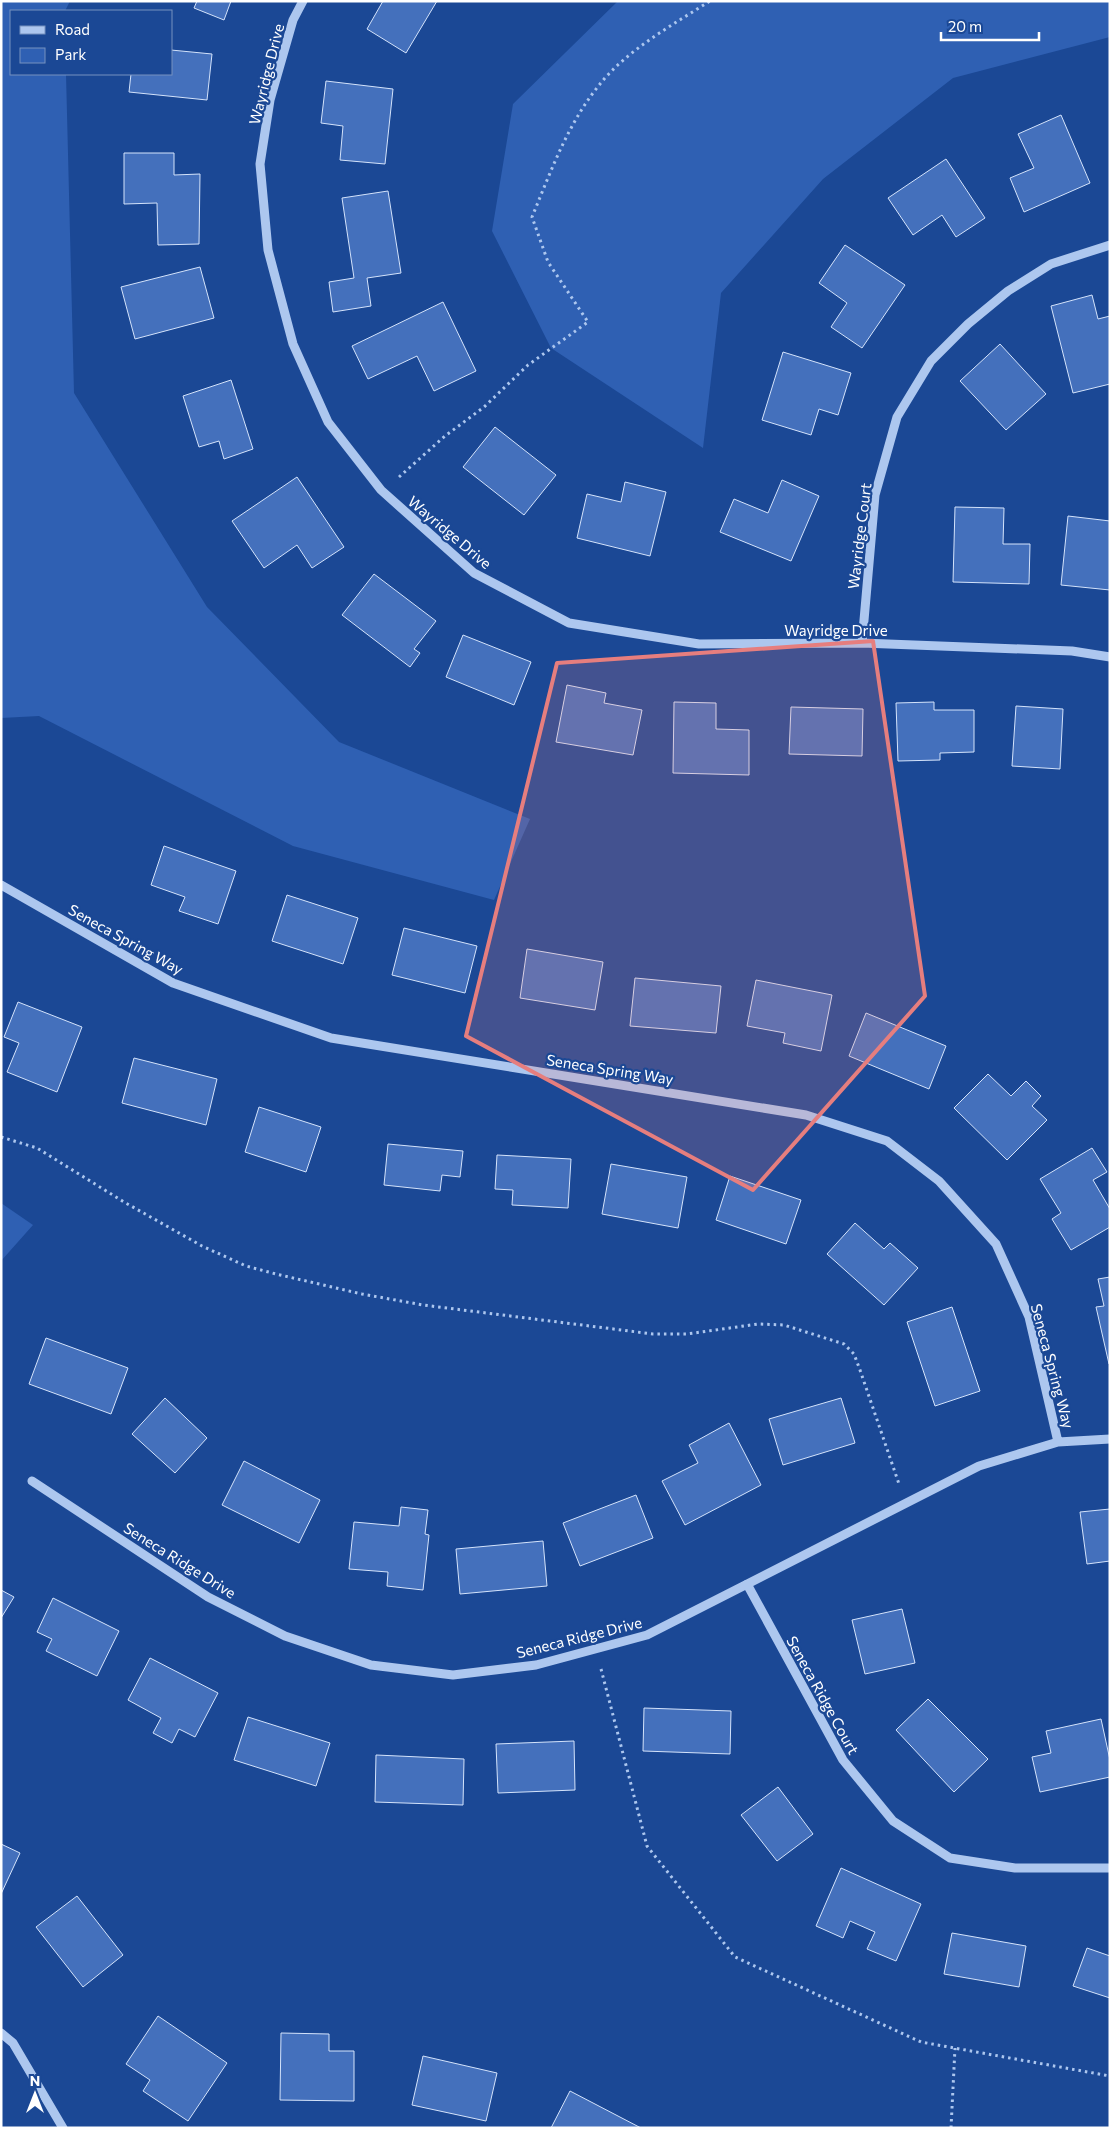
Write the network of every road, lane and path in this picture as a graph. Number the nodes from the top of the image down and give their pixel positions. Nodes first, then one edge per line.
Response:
1 (303, 1) edge
2 (710, 1) edge
3 (1110, 245) edge
4 (382, 490) junction
5 (862, 643) junction
6 (1110, 657) edge
7 (1, 885) edge
8 (1, 1137) edge
9 (1110, 1439) edge
10 (1058, 1442) junction
11 (32, 1481) dead end
12 (905, 1504) junction
13 (747, 1584) junction
14 (596, 1649) junction
15 (1110, 1868) edge
16 (1, 2033) edge
17 (955, 2048) junction
18 (1110, 2076) edge
19 (63, 2128) edge
20 (951, 2128) edge

1 - 4 street, Wayridge Drive
2 - 4 path
3 - 5 street, Wayridge Court
4 - 5 street, Wayridge Drive
5 - 6 street, Wayridge Drive
7 - 10 street, Seneca Spring Way
8 - 12 path
9 - 10 street, Seneca Ridge Drive
10 - 12 street, Seneca Ridge Drive
11 - 14 street, Seneca Ridge Drive
12 - 13 street, Seneca Ridge Drive
13 - 14 street, Seneca Ridge Drive
13 - 15 street, Seneca Ridge Court
14 - 17 path
16 - 19 street
17 - 18 path
17 - 20 path

